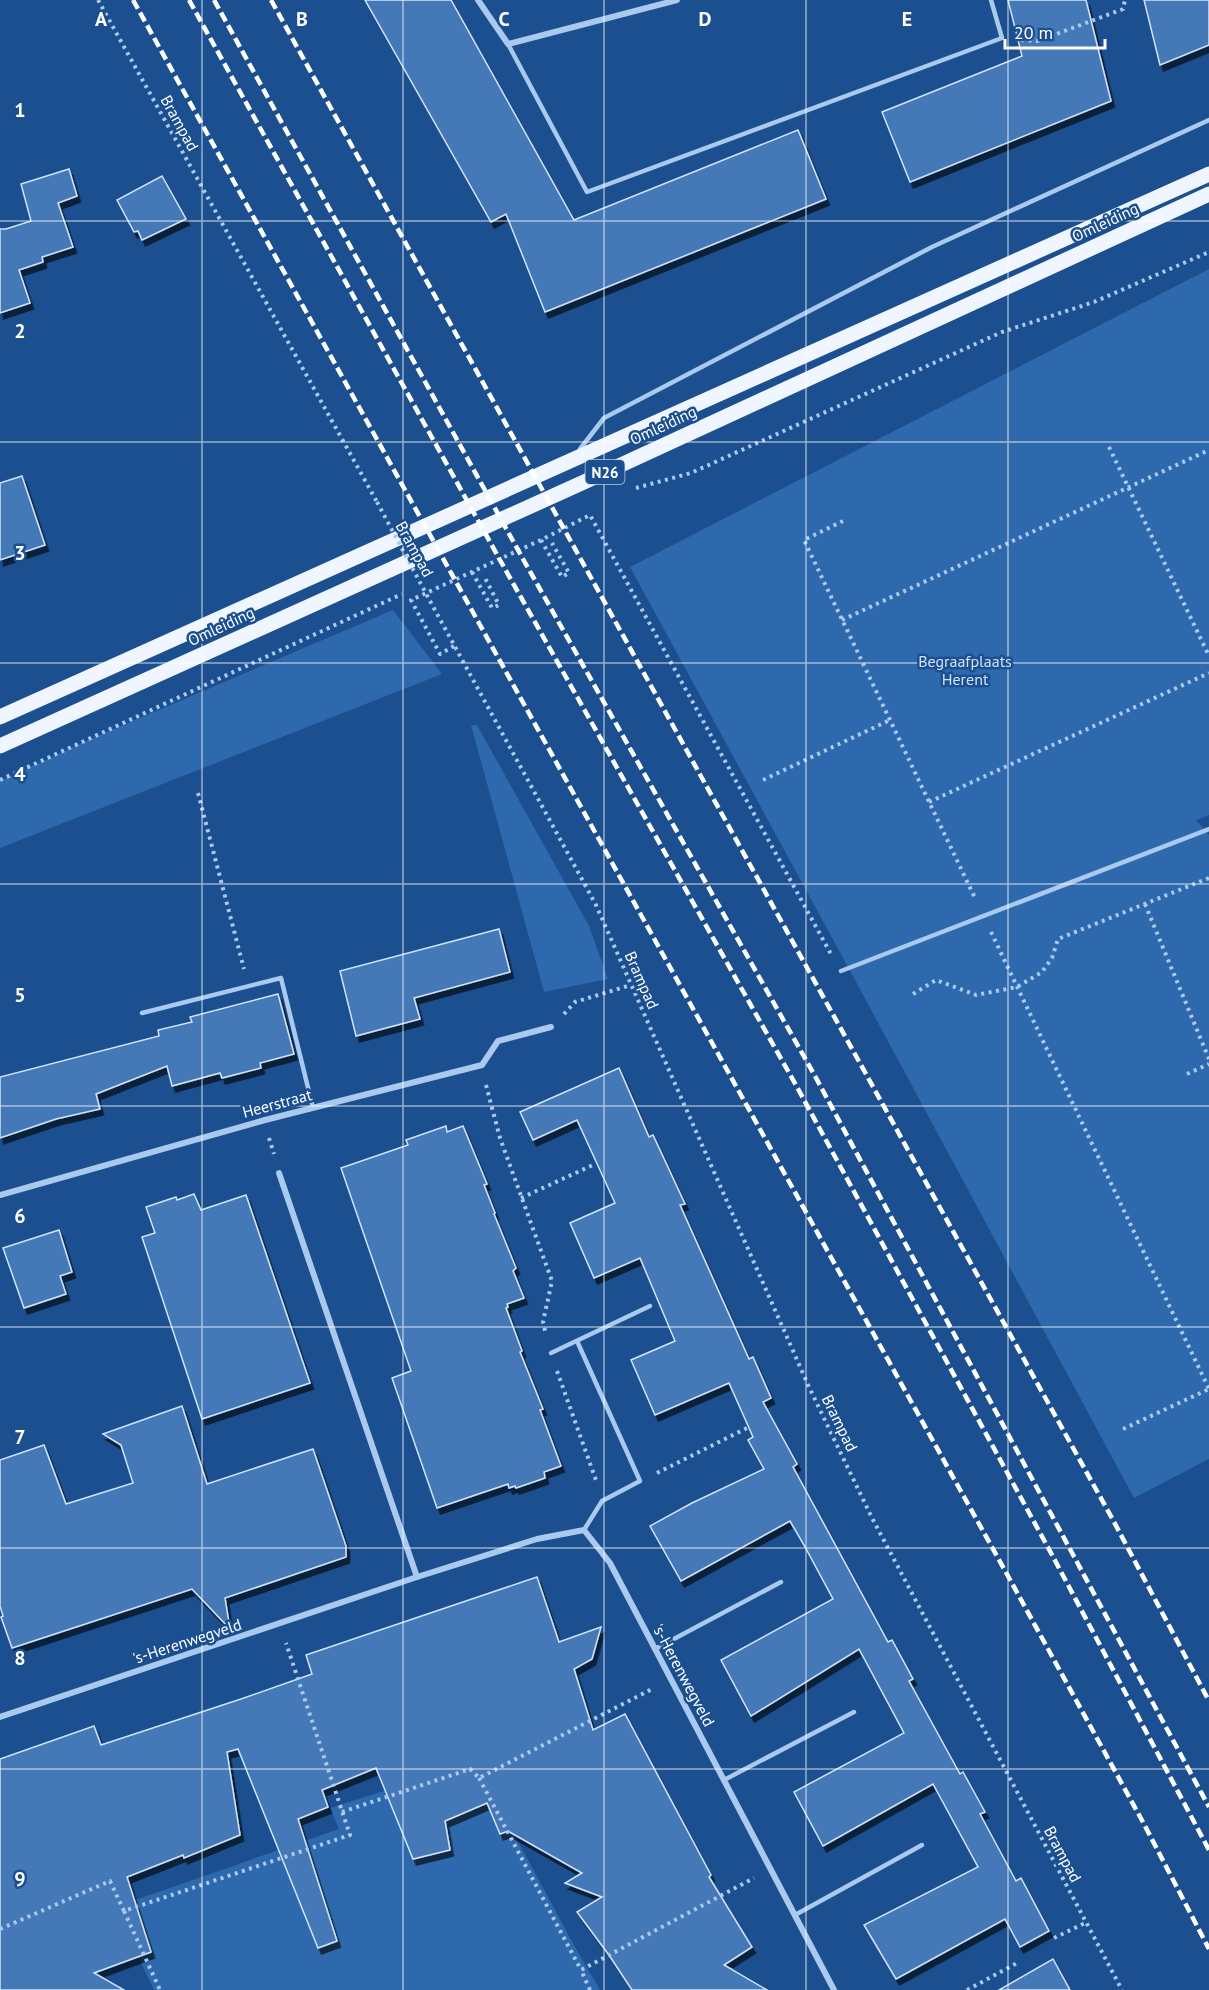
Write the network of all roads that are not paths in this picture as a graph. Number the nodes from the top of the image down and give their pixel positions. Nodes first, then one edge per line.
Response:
1 (478, 0) edge
2 (677, 0) edge
3 (992, 0) edge
4 (508, 44) junction
5 (1209, 120) edge
6 (1209, 174) edge
7 (1209, 194) edge
8 (573, 459) junction
9 (0, 717) edge
10 (0, 746) edge
11 (1209, 829) edge
12 (841, 971) road end
13 (142, 1013) dead end
14 (551, 1027) dead end
15 (313, 1108) junction
16 (279, 1173) road end
17 (0, 1196) edge
18 (650, 1306) dead end
19 (577, 1341) junction
20 (551, 1353) road end
21 (584, 1530) junction
22 (417, 1577) junction
23 (781, 1582) dead end
24 (655, 1649) junction
25 (854, 1712) dead end
26 (0, 1717) edge
27 (724, 1780) junction
28 (922, 1845) dead end
29 (795, 1915) junction
30 (834, 1990) edge

1 - 4 street
2 - 4 street
3 - 4 lane
5 - 8 lane
6 - 8 main road, Omleiding / N26
7 - 10 main road, Omleiding / N26
8 - 9 main road, Omleiding / N26
11 - 12 lane
13 - 15 lane
14 - 15 street, Heerstraat
15 - 17 street, Heerstraat
16 - 22 street
18 - 19 lane
19 - 20 lane
19 - 21 lane
21 - 22 street, 's-Herenwegveld
21 - 24 street, 's-Herenwegveld
22 - 26 street, 's-Herenwegveld
23 - 24 lane
24 - 27 street, 's-Herenwegveld
25 - 27 lane
27 - 29 street, 's-Herenwegveld
28 - 29 lane
29 - 30 street, 's-Herenwegveld

